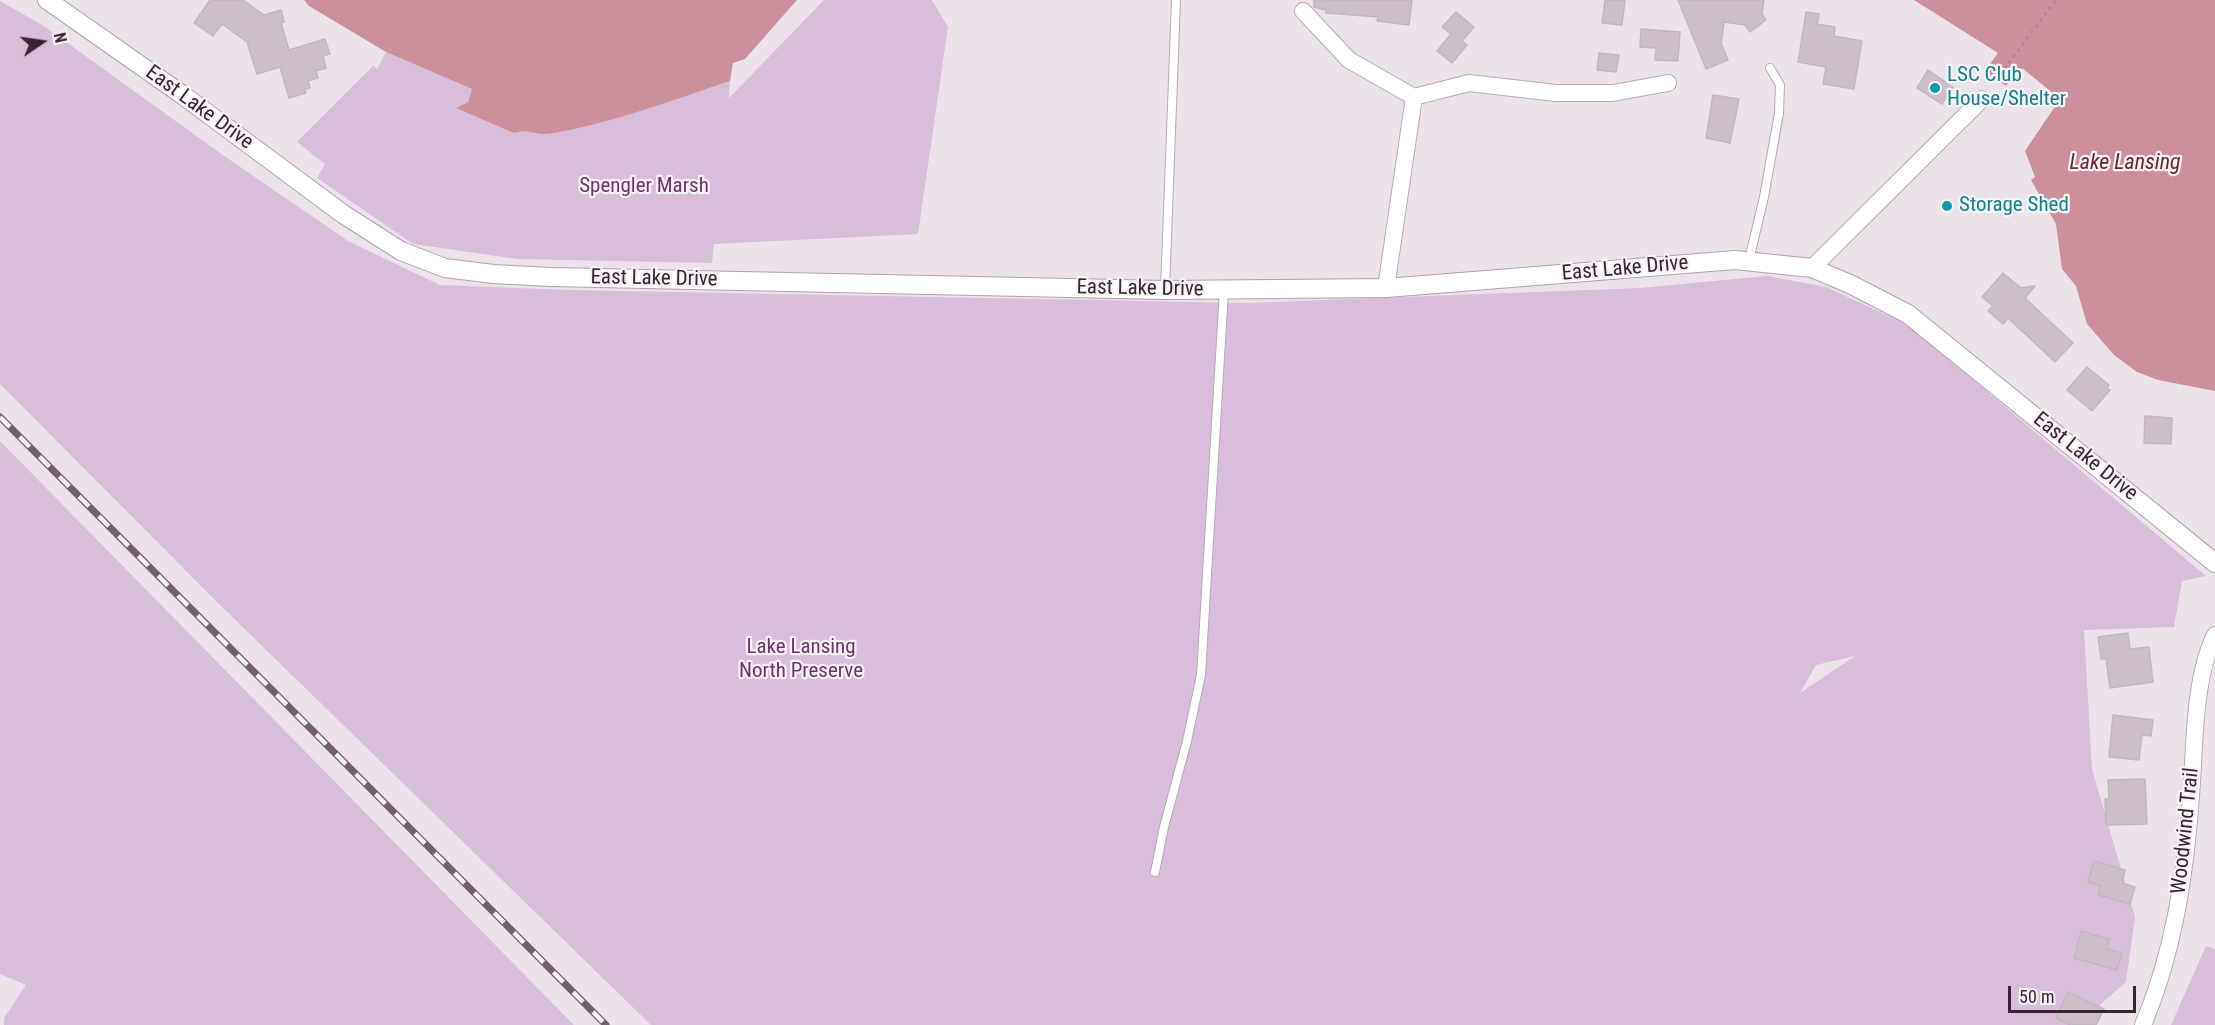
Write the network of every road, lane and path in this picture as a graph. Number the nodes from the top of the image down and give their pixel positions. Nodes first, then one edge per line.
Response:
1 (47, 0) edge
2 (1176, 0) edge
3 (2056, 0) edge
4 (1303, 11) dead end
5 (1770, 68) dead end
6 (1995, 81) dead end
7 (1668, 83) dead end
8 (1414, 97) junction
9 (1982, 99) dead end
10 (1749, 261) junction
11 (1812, 267) junction
12 (1386, 288) junction
13 (1165, 290) junction
14 (1224, 290) junction
15 (2215, 563) edge
16 (2215, 635) edge
17 (1155, 872) dead end
18 (2143, 1025) edge

1 - 13 street, East Lake Drive
2 - 13 lane
3 - 6 path
4 - 8 street
5 - 10 lane
7 - 8 street
8 - 12 street
9 - 11 street
10 - 11 street, East Lake Drive
10 - 12 street, East Lake Drive
11 - 15 street, East Lake Drive
12 - 14 street, East Lake Drive
13 - 14 street, East Lake Drive
14 - 17 lane
16 - 18 street, Woodwind Trail

